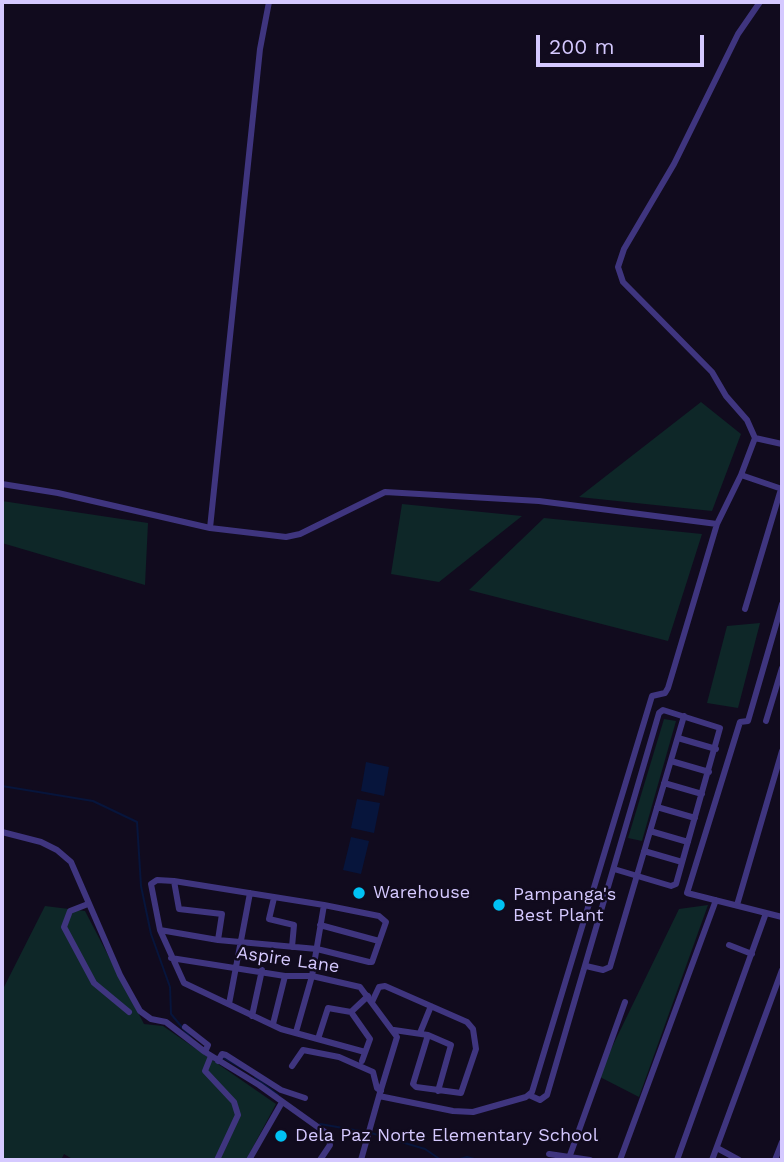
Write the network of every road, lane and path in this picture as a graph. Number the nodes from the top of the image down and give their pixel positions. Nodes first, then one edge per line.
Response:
1 (269, 2) edge
2 (760, 2) edge
3 (755, 438) junction
4 (782, 444) edge
5 (741, 475) junction
6 (2, 484) edge
7 (781, 489) edge
8 (718, 524) junction
9 (211, 528) junction
10 (782, 604) edge
11 (745, 609) dead end
12 (782, 668) edge
13 (684, 716) junction
14 (766, 721) dead end
15 (678, 738) junction
16 (716, 749) junction
17 (782, 751) edge
18 (671, 761) junction
19 (709, 772) junction
20 (664, 783) junction
21 (702, 794) junction
22 (657, 807) junction
23 (695, 818) junction
24 (650, 831) junction
25 (2, 832) edge
26 (688, 842) junction
27 (644, 851) junction
28 (682, 862) junction
29 (614, 869) junction
30 (637, 875) junction
31 (174, 881) junction
32 (250, 893) junction
33 (274, 898) junction
34 (716, 900) junction
35 (88, 904) junction
36 (324, 905) junction
37 (737, 905) junction
38 (766, 913) junction
39 (782, 917) edge
40 (320, 925) junction
41 (160, 930) junction
42 (218, 940) junction
43 (379, 941) junction
44 (242, 943) junction
45 (729, 945) dead end
46 (292, 947) junction
47 (317, 949) junction
48 (752, 954) junction
49 (171, 958) junction
50 (586, 966) junction
51 (238, 967) junction
52 (262, 970) junction
53 (782, 970) edge
54 (285, 976) junction
55 (312, 976) junction
56 (370, 999) junction
57 (625, 1002) dead end
58 (229, 1004) junction
59 (431, 1006) junction
60 (129, 1012) dead end
61 (351, 1012) junction
62 (252, 1016) junction
63 (273, 1024) junction
64 (185, 1027) dead end
65 (394, 1030) junction
66 (296, 1032) junction
67 (424, 1034) junction
68 (191, 1037) junction
69 (318, 1039) junction
70 (208, 1052) junction
71 (365, 1052) junction
72 (219, 1058) junction
73 (362, 1061) dead end
74 (292, 1066) dead end
75 (438, 1091) junction
76 (380, 1093) junction
77 (529, 1095) junction
78 (305, 1098) dead end
79 (281, 1104) junction
80 (782, 1142) edge
81 (717, 1148) junction
82 (549, 1154) dead end
83 (569, 1157) junction
84 (217, 1160) edge
85 (249, 1160) edge
86 (320, 1160) edge
87 (361, 1160) edge
88 (590, 1160) edge
89 (620, 1160) edge
90 (677, 1160) edge
91 (712, 1160) edge
92 (739, 1160) edge
93 (775, 1160) edge

1 - 9 street
2 - 3 street
3 - 4 street
3 - 5 street
5 - 7 street
5 - 8 street
6 - 9 street
7 - 11 street
8 - 9 street
8 - 77 street
10 - 34 street
12 - 14 street
13 - 15 street
13 - 16 street
13 - 29 street
15 - 16 street
15 - 18 street
16 - 19 street
17 - 37 street
18 - 19 street
18 - 20 street
19 - 21 street
20 - 21 street
20 - 22 street
21 - 23 street
22 - 23 street
22 - 24 street
23 - 26 street
24 - 26 street
24 - 27 street
25 - 35 street
26 - 28 street
27 - 28 street
27 - 30 street
28 - 30 street
29 - 30 street
29 - 50 street
30 - 50 street
31 - 32 street
31 - 41 street
31 - 42 street
32 - 33 street
32 - 44 street
33 - 36 street
33 - 46 street
34 - 37 street
34 - 89 street
35 - 60 street
35 - 68 street
36 - 40 street
36 - 43 street
37 - 38 street
38 - 39 street
38 - 48 street
40 - 43 street
40 - 47 street
41 - 42 street
41 - 49 street
42 - 44 street
43 - 47 street
44 - 46 street
44 - 51 street
45 - 48 street
46 - 47 street
47 - 55 street
48 - 90 street
49 - 51 street, Aspire Lane
49 - 58 street
50 - 77 street
51 - 52 street, Aspire Lane
51 - 58 street
52 - 54 street, Aspire Lane
52 - 62 street
53 - 81 street
54 - 55 street, Aspire Lane
54 - 63 street
55 - 56 street, Aspire Lane
55 - 66 street
56 - 59 street
56 - 61 street
56 - 65 street, Aspire Lane
57 - 83 street
58 - 62 street
59 - 67 street
59 - 75 street
61 - 69 street
61 - 71 street
62 - 63 street
63 - 66 street
64 - 68 street
65 - 67 street
65 - 76 street
66 - 69 street
67 - 75 street
67 - 75 street
68 - 70 street
69 - 71 street
70 - 72 street
70 - 84 street
71 - 73 street
72 - 78 street
72 - 79 street
74 - 76 street
76 - 77 street
76 - 87 street
79 - 85 street
79 - 86 street
80 - 93 street
81 - 91 street
81 - 92 street
82 - 83 street
83 - 88 street

